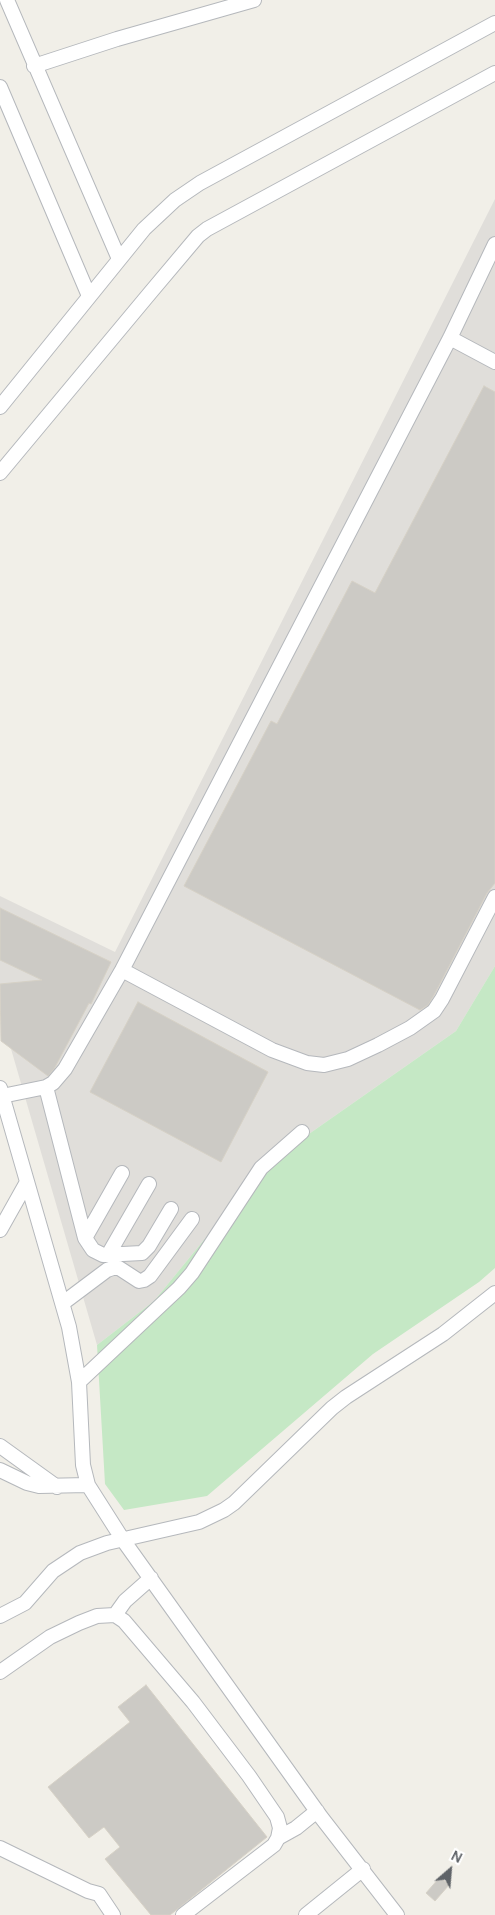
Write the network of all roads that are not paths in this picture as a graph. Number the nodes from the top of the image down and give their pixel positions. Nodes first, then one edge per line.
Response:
1 (7, 0) edge
2 (254, 0) edge
3 (495, 23) edge
4 (34, 66) junction
5 (495, 73) edge
6 (0, 87) edge
7 (495, 244) edge
8 (119, 259) junction
9 (89, 296) junction
10 (450, 338) junction
11 (495, 362) edge
12 (0, 407) edge
13 (0, 473) edge
14 (495, 897) edge
15 (122, 970) junction
16 (46, 1087) junction
17 (1, 1091) edge
18 (302, 1132) dead end
19 (122, 1173) dead end
20 (26, 1182) junction
21 (149, 1184) dead end
22 (171, 1210) dead end
23 (192, 1219) dead end
24 (0, 1230) edge
25 (85, 1238) junction
26 (108, 1255) junction
27 (495, 1293) edge
28 (63, 1303) junction
29 (79, 1382) junction
30 (0, 1446) edge
31 (0, 1470) edge
32 (88, 1485) junction
33 (57, 1487) junction
34 (123, 1540) junction
35 (150, 1578) junction
36 (116, 1615) junction
37 (0, 1616) edge
38 (0, 1672) edge
39 (317, 1811) junction
40 (278, 1838) junction
41 (0, 1848) edge
42 (363, 1869) junction
43 (113, 1915) edge
44 (183, 1915) edge
45 (306, 1915) edge
46 (397, 1915) edge

1 - 4 street
2 - 4 street
3 - 8 street
4 - 8 street
5 - 13 street
6 - 9 street
7 - 10 street
8 - 9 street
9 - 12 street
10 - 11 street
10 - 15 street
14 - 15 street
15 - 16 street
16 - 17 street
16 - 25 street
17 - 20 street
18 - 29 street
19 - 25 street
20 - 24 street
20 - 28 street
21 - 26 street
22 - 26 street
23 - 28 street
25 - 26 street
27 - 34 street
28 - 29 street
29 - 32 street
30 - 33 street
31 - 33 street
32 - 33 street
32 - 34 street
34 - 35 street
34 - 37 street
35 - 36 street
35 - 39 street
36 - 38 street
36 - 40 street
39 - 40 street
39 - 42 street
40 - 44 street
41 - 43 street
42 - 45 street
42 - 46 street

